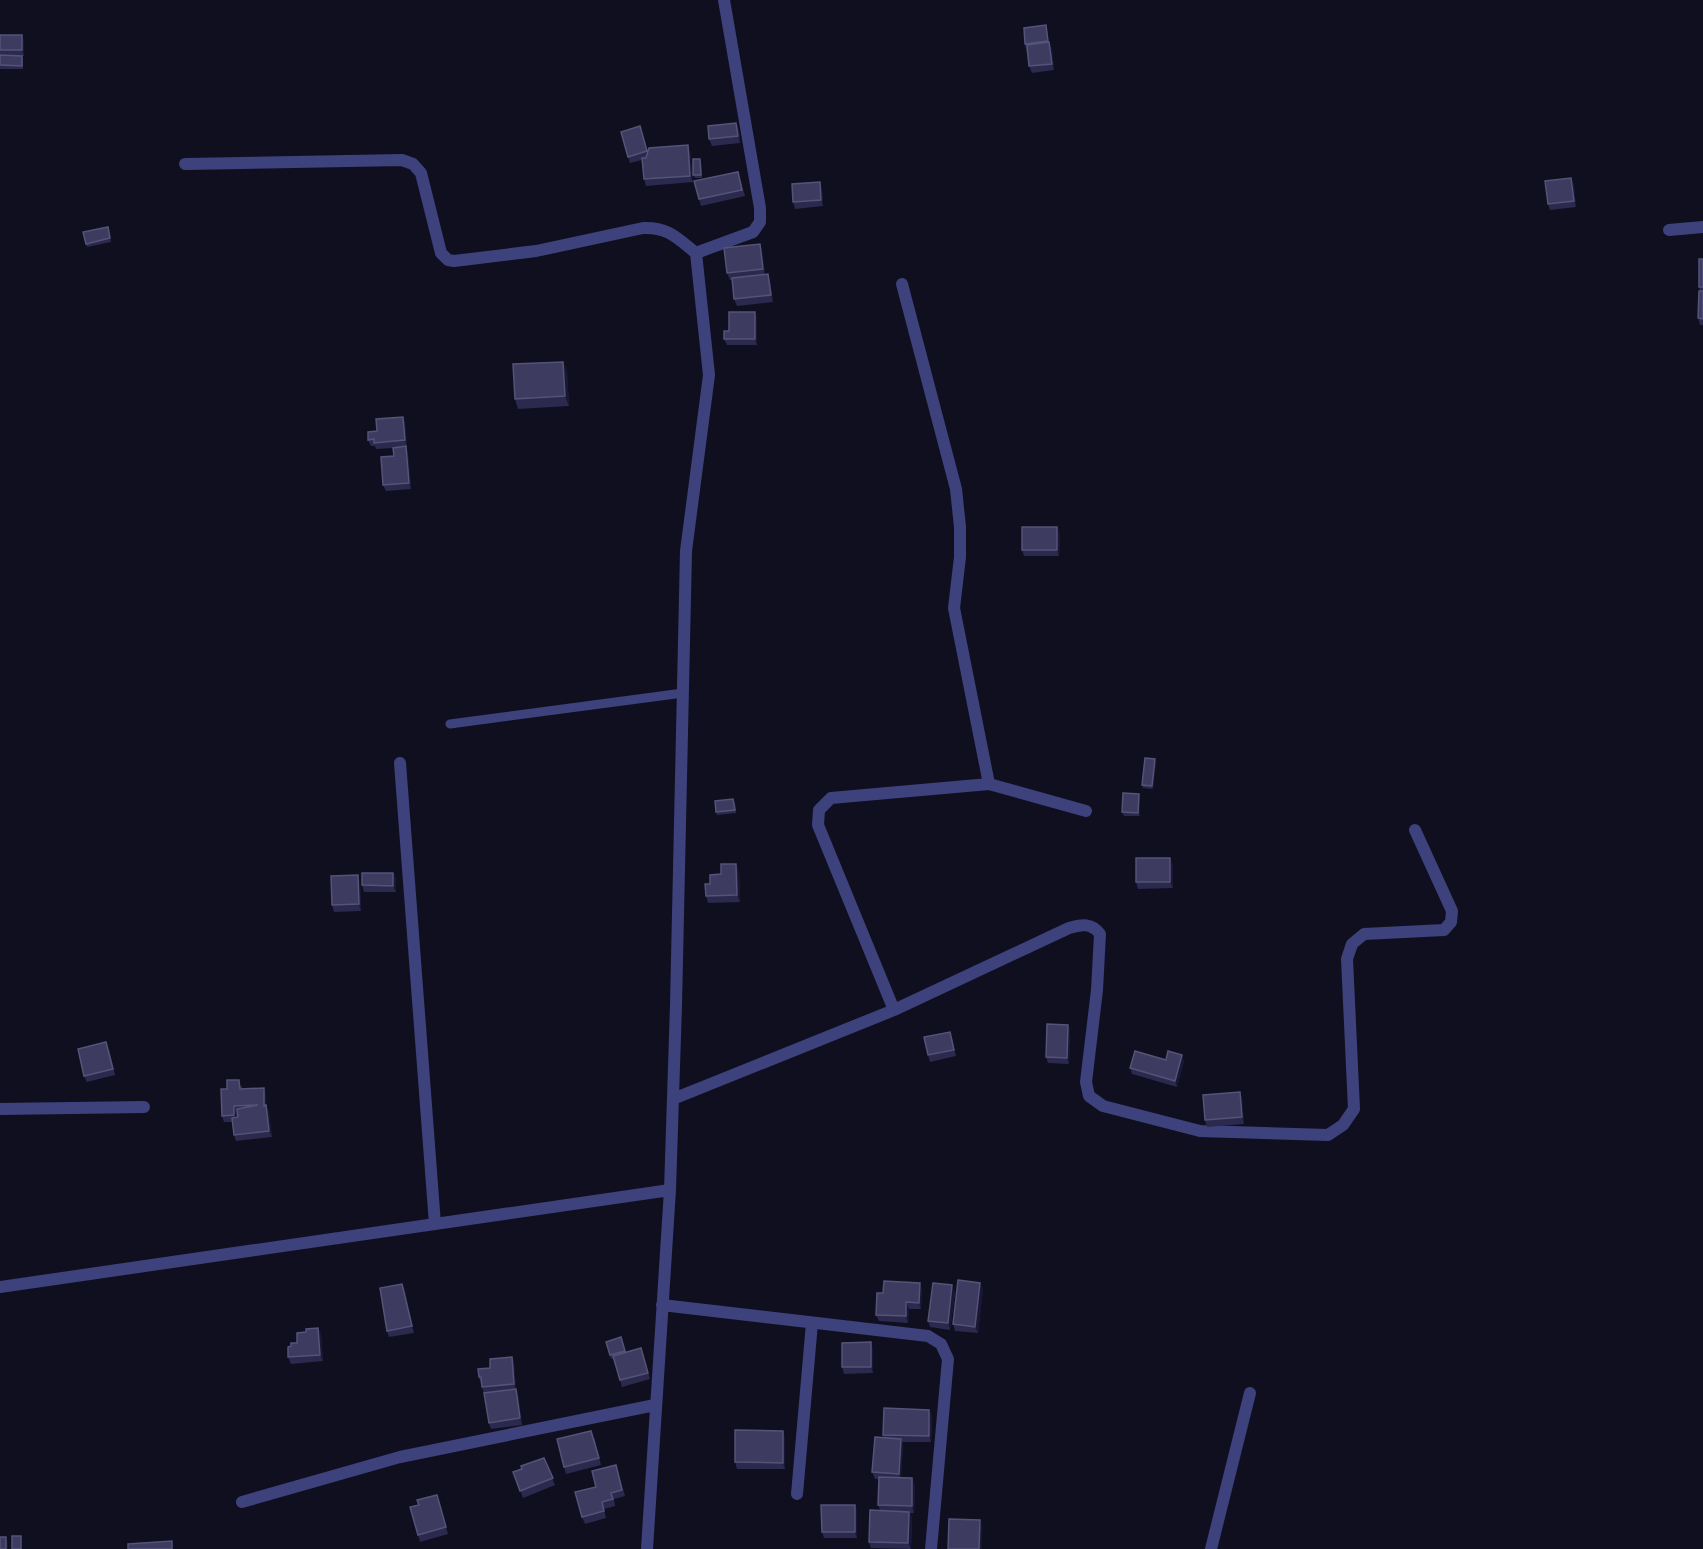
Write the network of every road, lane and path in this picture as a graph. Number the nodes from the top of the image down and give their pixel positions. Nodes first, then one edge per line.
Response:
1 (724, 0) edge
2 (185, 164) dead end
3 (1703, 227) edge
4 (1670, 230) dead end
5 (696, 253) junction
6 (902, 284) dead end
7 (683, 693) junction
8 (450, 724) dead end
9 (400, 763) dead end
10 (988, 784) junction
11 (1086, 811) dead end
12 (1414, 830) dead end
13 (894, 1010) junction
14 (673, 1099) junction
15 (144, 1107) dead end
16 (0, 1109) edge
17 (670, 1190) junction
18 (435, 1224) junction
19 (0, 1287) edge
20 (662, 1305) junction
21 (812, 1323) junction
22 (1250, 1393) dead end
23 (655, 1405) junction
24 (797, 1494) dead end
25 (242, 1502) dead end
26 (647, 1549) edge
27 (931, 1549) edge
28 (1210, 1549) edge

1 - 5 street
2 - 5 street
3 - 4 street
5 - 7 street
6 - 10 street
7 - 8 lane
7 - 14 street
9 - 18 street
10 - 11 street
10 - 13 street
12 - 13 street
13 - 14 street
14 - 17 street
15 - 16 street
17 - 18 street
17 - 20 street
18 - 19 street
20 - 21 street
20 - 23 street
21 - 24 street
21 - 27 street
22 - 28 street
23 - 25 street
23 - 26 street

